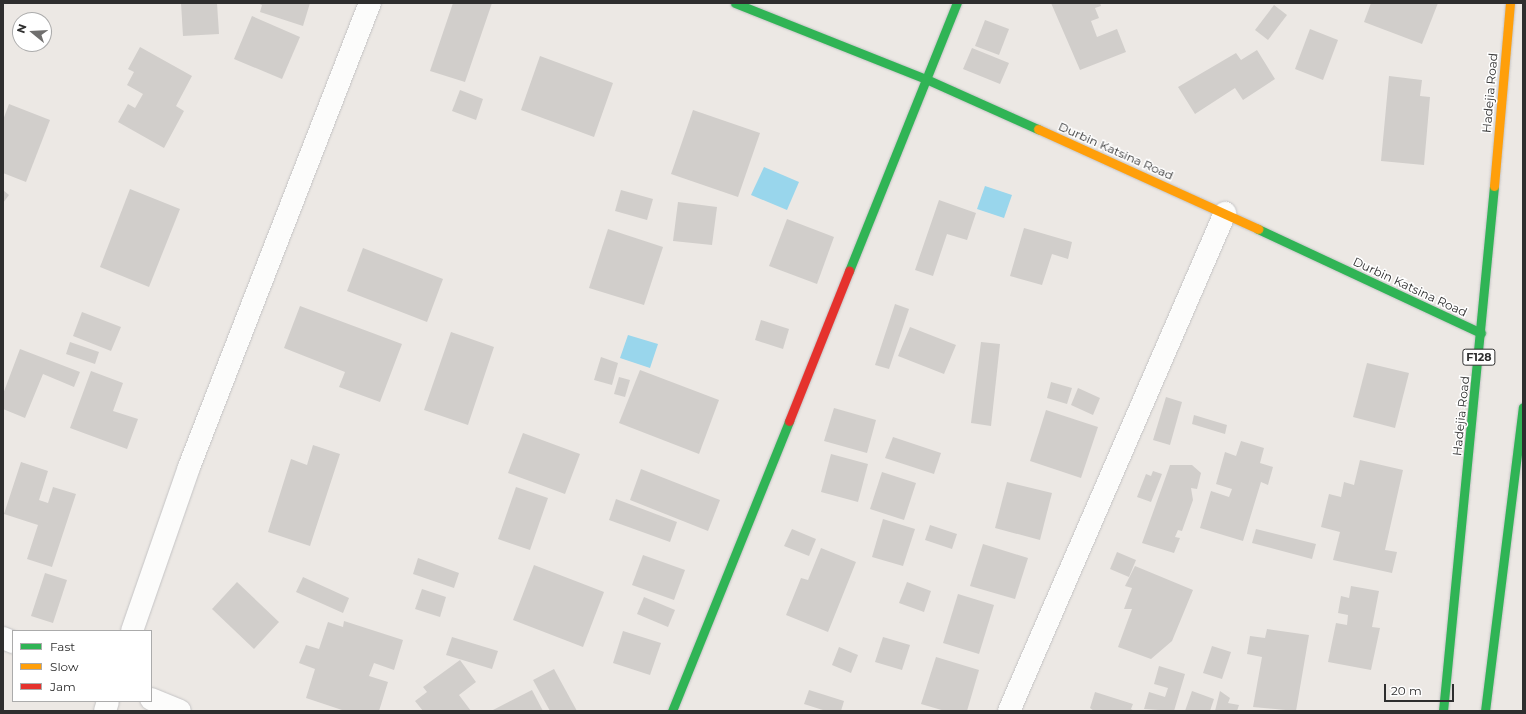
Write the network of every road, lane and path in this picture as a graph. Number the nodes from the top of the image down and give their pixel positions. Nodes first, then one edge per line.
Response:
1 (370, 3) edge
2 (735, 3) edge
3 (957, 3) edge
4 (1510, 3) edge
5 (926, 79) junction
6 (1225, 213) junction
7 (1481, 333) junction
8 (1523, 407) edge
9 (132, 630) edge
10 (152, 699) edge
11 (180, 711) edge
12 (672, 711) edge
13 (1009, 711) edge
14 (1443, 711) edge
15 (1485, 711) edge

1 - 9 street
2 - 5 street, Durbin Katsina Road
3 - 5 street
4 - 7 street, Hadejia Road / F128
5 - 6 street, Durbin Katsina Road
5 - 12 street
6 - 7 street, Durbin Katsina Road
6 - 13 street
7 - 14 street, Hadejia Road / F128
8 - 15 street
10 - 11 street

